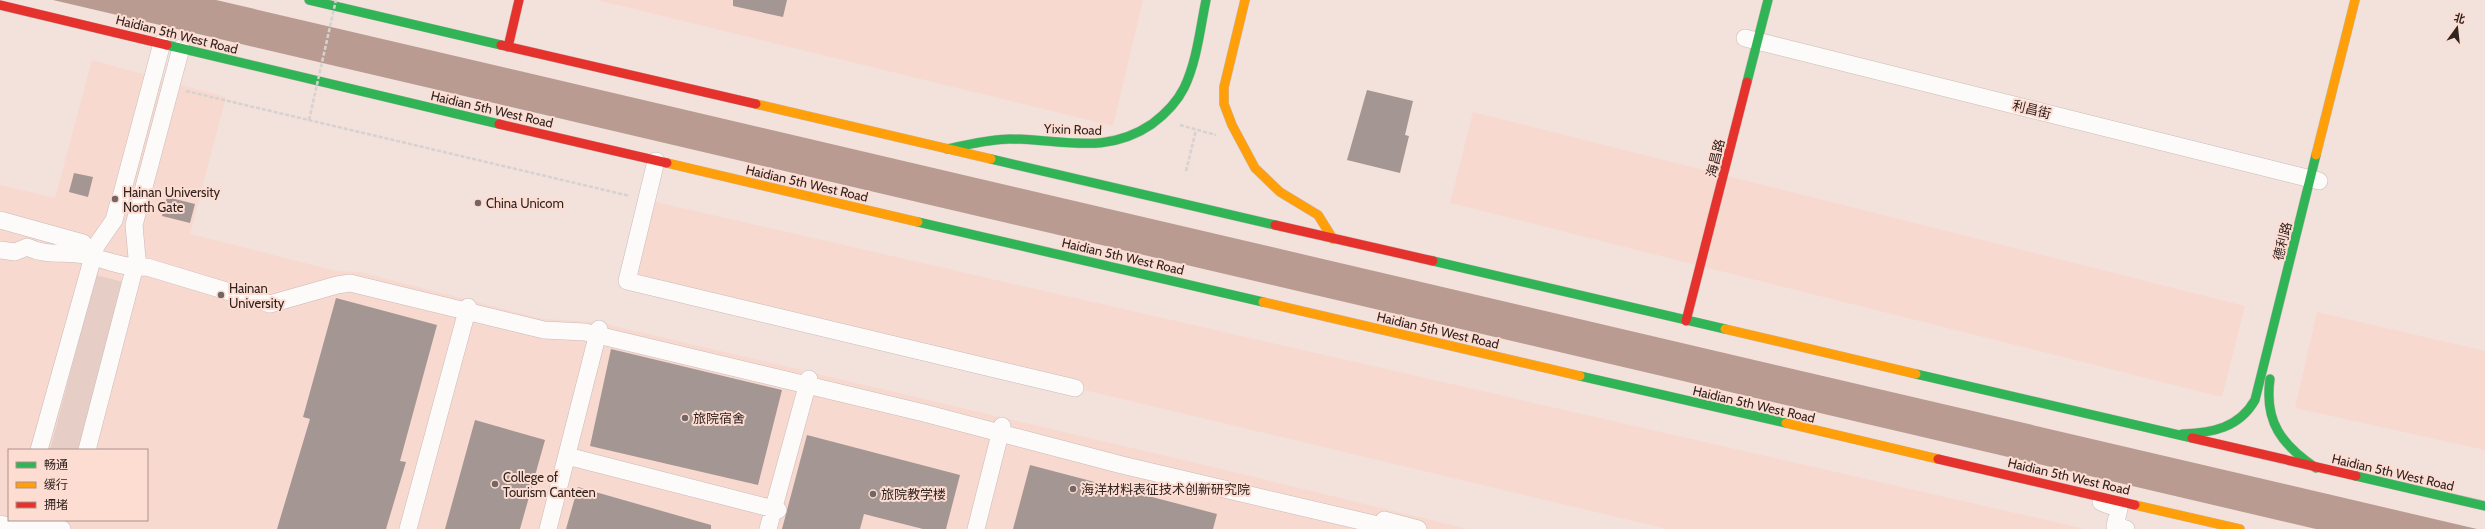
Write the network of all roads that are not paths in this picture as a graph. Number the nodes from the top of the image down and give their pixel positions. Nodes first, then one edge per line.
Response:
1 (309, 0) edge
2 (512, 0) edge
3 (519, 0) edge
4 (1206, 0) edge
5 (1245, 0) edge
6 (1768, 0) edge
7 (2355, 0) edge
8 (2365, 0) edge
9 (0, 5) edge
10 (1748, 39) junction
11 (162, 43) junction
12 (504, 46) junction
13 (181, 48) junction
14 (945, 149) junction
15 (656, 161) junction
16 (2315, 180) junction
17 (118, 207) junction
18 (137, 212) junction
19 (0, 220) edge
20 (25, 226) junction
21 (1333, 238) junction
22 (27, 247) junction
23 (0, 250) edge
24 (93, 257) junction
25 (135, 268) junction
26 (471, 311) junction
27 (1686, 321) junction
28 (602, 333) junction
29 (811, 383) junction
30 (1075, 388) dead end
31 (1004, 430) junction
32 (2177, 435) junction
33 (39, 449) edge
34 (87, 449) edge
35 (569, 460) junction
36 (2316, 468) junction
37 (2077, 491) junction
38 (2485, 506) edge
39 (773, 518) edge
40 (18, 523) edge
41 (0, 524) edge
42 (62, 529) edge
43 (408, 529) edge
44 (415, 529) edge
45 (548, 529) edge
46 (554, 529) edge
47 (976, 529) edge
48 (982, 529) edge
49 (1394, 529) edge
50 (1418, 529) edge
51 (2126, 529) edge
52 (2240, 529) edge

1 - 12 main road, Haidian 5th West Road
2 - 12 main road
3 - 12 main road
4 - 14 main road, Yixin Road
5 - 21 main road
6 - 10 main road, 海昌路
7 - 16 main road, 德利路
8 - 16 main road, 德利路
9 - 11 main road, Haidian 5th West Road
10 - 16 street, 利昌街
10 - 27 main road, 海昌路
11 - 13 main road, Haidian 5th West Road
11 - 17 street
12 - 14 main road, Haidian 5th West Road
13 - 15 main road, Haidian 5th West Road
13 - 18 street
14 - 21 main road, Haidian 5th West Road
15 - 30 street
15 - 37 main road, Haidian 5th West Road
16 - 32 main road, 德利路
16 - 36 main road, 德利路
17 - 18 street
17 - 24 street
18 - 25 street
19 - 20 street
20 - 22 street
20 - 24 street
21 - 27 main road, Haidian 5th West Road
22 - 23 street
22 - 24 street
24 - 25 street
24 - 33 street
25 - 26 street
25 - 34 street
26 - 28 street
26 - 43 street
26 - 44 street
27 - 32 main road, Haidian 5th West Road
28 - 29 street
28 - 35 street
29 - 31 street
29 - 39 street
31 - 47 street
31 - 48 street
31 - 49 street
31 - 50 street
32 - 36 main road, Haidian 5th West Road
35 - 39 street
35 - 45 street
35 - 46 street
36 - 38 main road, Haidian 5th West Road
37 - 51 street
37 - 52 main road, Haidian 5th West Road
40 - 41 street
40 - 42 street

